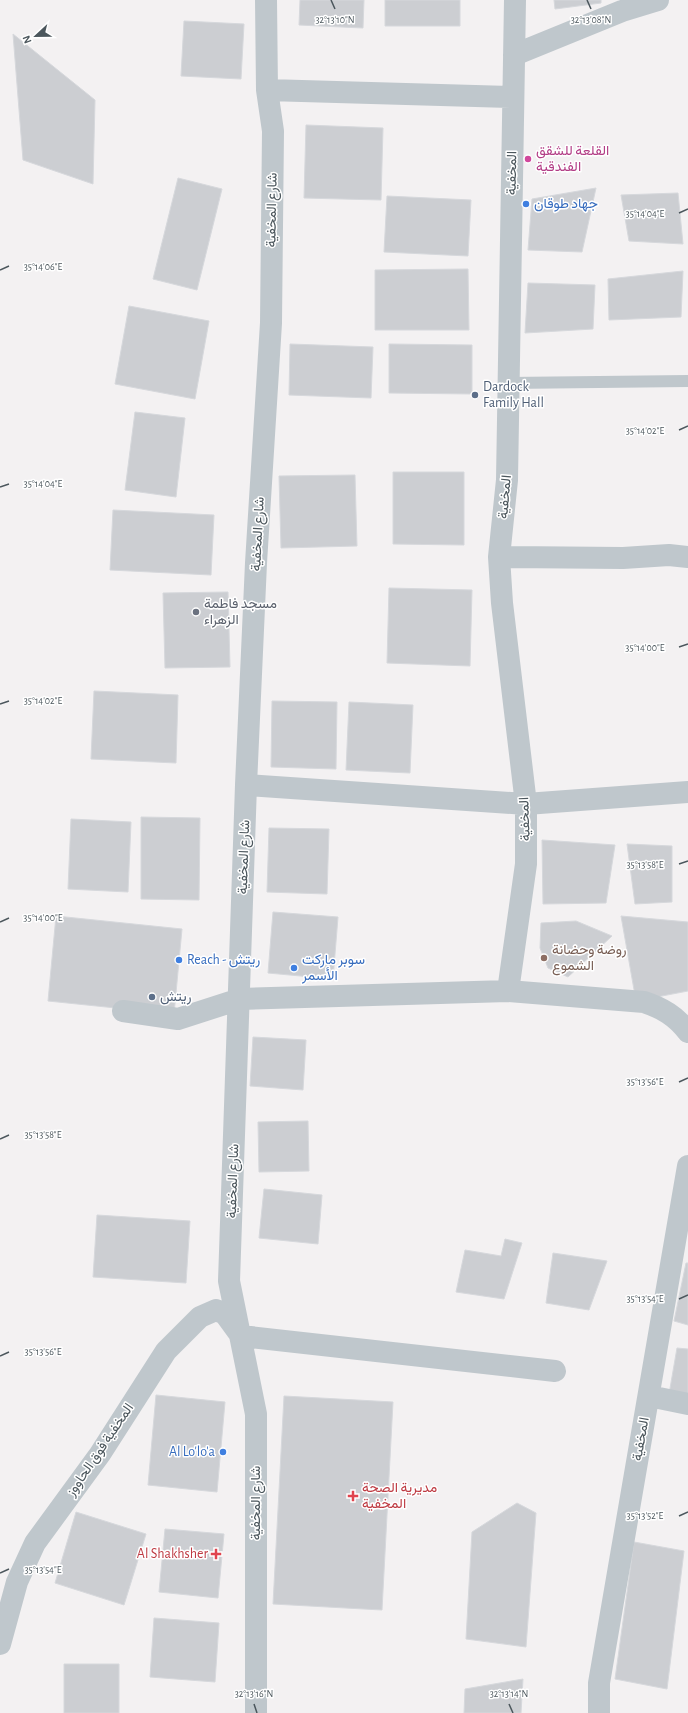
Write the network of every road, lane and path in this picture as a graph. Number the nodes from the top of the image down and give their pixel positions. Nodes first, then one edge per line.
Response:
1 (266, 0) edge
2 (515, 0) edge
3 (658, 0) edge
4 (514, 56) junction
5 (267, 90) junction
6 (513, 97) junction
7 (688, 380) edge
8 (508, 383) junction
9 (688, 557) edge
10 (499, 558) junction
11 (246, 785) junction
12 (688, 792) edge
13 (526, 804) junction
14 (508, 991) junction
15 (240, 999) junction
16 (123, 1011) dead end
17 (688, 1032) edge
18 (688, 1166) edge
19 (241, 1336) junction
20 (554, 1371) dead end
21 (649, 1396) junction
22 (688, 1404) edge
23 (0, 1644) edge
24 (256, 1713) edge
25 (599, 1713) edge

1 - 5 street, شارع المخفية
2 - 4 street, المخفية
3 - 4 street
4 - 6 street, المخفية
5 - 6 street
5 - 11 street, شارع المخفية
6 - 8 street, المخفية
7 - 8 lane
8 - 10 street, المخفية
9 - 10 street
10 - 13 street, المخفية
11 - 13 street
11 - 15 street, شارع المخفية
12 - 13 street
13 - 14 street, المخفية
14 - 15 street
14 - 17 street
15 - 16 street
15 - 19 street, شارع المخفية
18 - 21 street, المخفية
19 - 20 street
19 - 23 street, المخفية فوق الحاووز
19 - 24 street, شارع المخفية
21 - 22 street
21 - 25 street, المخفية

